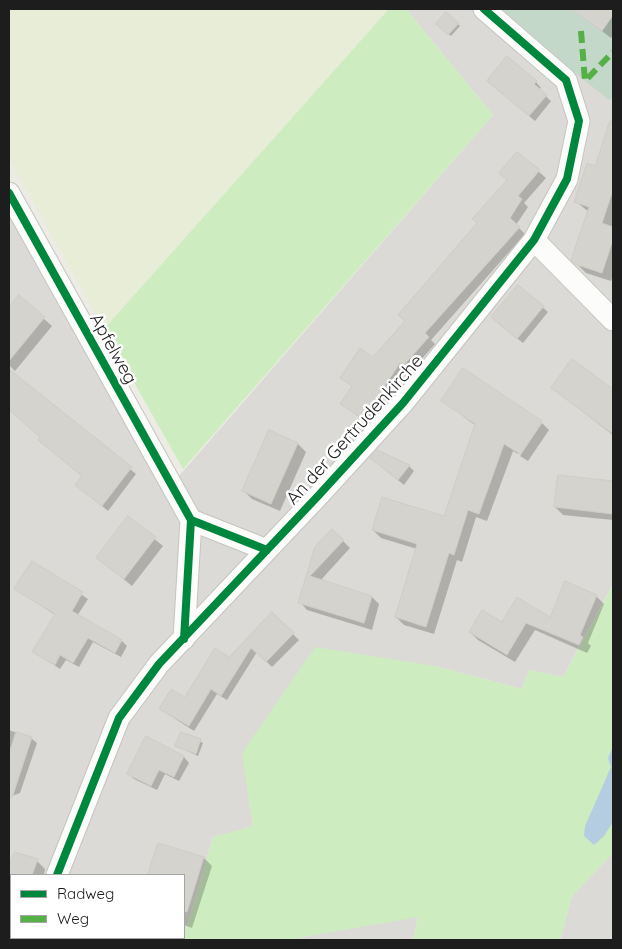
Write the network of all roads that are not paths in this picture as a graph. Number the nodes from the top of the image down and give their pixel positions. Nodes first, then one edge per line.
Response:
1 (484, 9) edge
2 (9, 193) edge
3 (534, 240) junction
4 (613, 320) edge
5 (191, 520) junction
6 (267, 550) junction
7 (184, 639) junction
8 (57, 874) edge

1 - 3 street, An der Gertrudenkirche
2 - 5 street, Apfelweg
3 - 4 street
3 - 6 street, An der Gertrudenkirche
5 - 6 street
5 - 7 street
6 - 7 street, An der Gertrudenkirche
7 - 8 street, An der Gertrudenkirche

